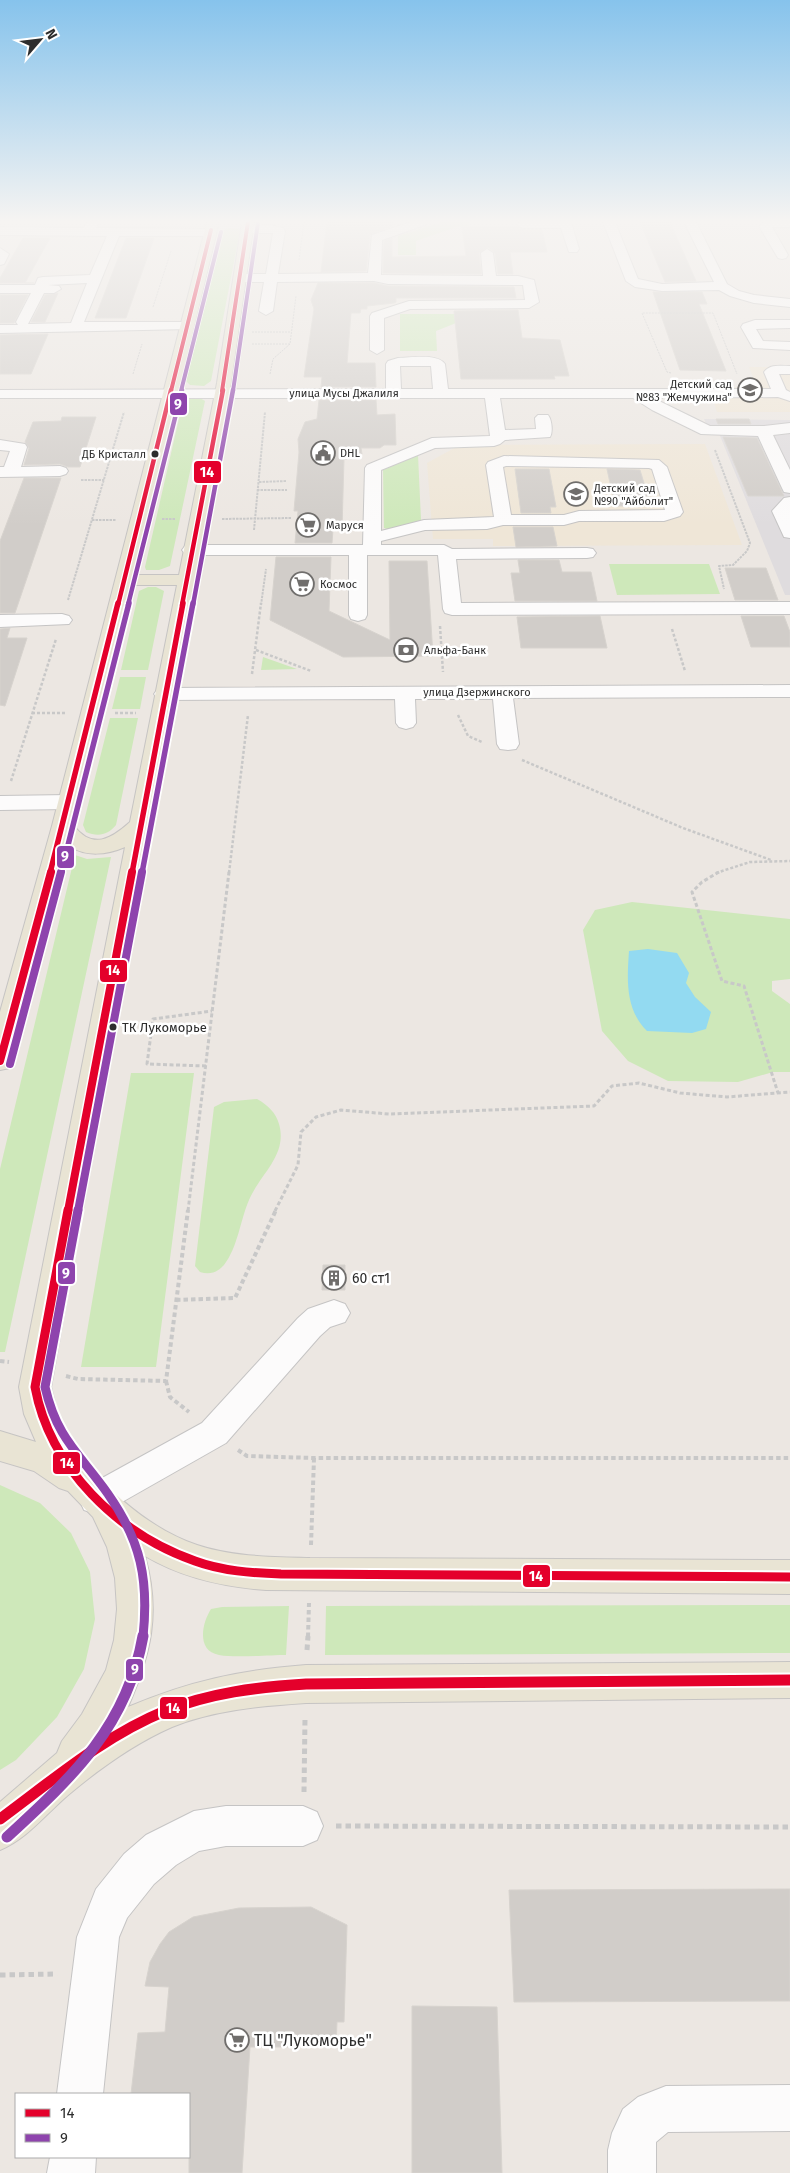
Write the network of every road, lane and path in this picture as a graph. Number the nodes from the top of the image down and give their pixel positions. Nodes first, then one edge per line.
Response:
1 (233, 323) edge
2 (292, 323) edge
3 (377, 323) edge
4 (646, 323) edge
5 (717, 323) edge
6 (790, 324) edge
7 (76, 326) joint
8 (148, 326) junction
9 (186, 326) joint
10 (0, 329) edge
11 (291, 332) junction
12 (290, 344) junction
13 (790, 346) edge
14 (378, 350) dead end
15 (790, 370) edge
16 (730, 376) dead end
17 (128, 393) junction
18 (169, 393) junction
19 (222, 393) junction
20 (267, 393) junction
21 (390, 393) junction
22 (441, 393) junction
23 (492, 393) junction
24 (636, 393) junction
25 (687, 393) junction
26 (0, 394) edge
27 (785, 395) edge
28 (474, 409) dead end
29 (494, 409) junction
30 (385, 410) dead end
31 (675, 416) junction
32 (694, 416) junction
33 (790, 416) edge
34 (543, 418) dead end
35 (790, 428) edge
36 (708, 431) junction
37 (498, 435) junction
38 (767, 436) junction
39 (0, 445) edge
40 (790, 454) edge
41 (5, 472) edge
42 (60, 472) dead end
43 (259, 482) junction
44 (287, 482) dead end
45 (790, 488) edge
46 (258, 490) junction
47 (287, 490) dead end
48 (790, 502) edge
49 (255, 518) junction
50 (291, 518) dead end
51 (503, 520) junction
52 (564, 520) junction
53 (790, 533) edge
54 (368, 545) junction
55 (191, 550) junction
56 (269, 550) junction
57 (447, 554) junction
58 (125, 580) junction
59 (186, 580) junction
60 (790, 608) edge
61 (452, 609) junction
62 (666, 609) junction
63 (730, 609) junction
64 (358, 615) dead end
65 (62, 620) junction
66 (0, 621) edge
67 (256, 650) junction
68 (685, 671) dead end
69 (443, 673) dead end
70 (318, 674) dead end
71 (790, 691) edge
72 (502, 692) junction
73 (250, 693) junction
74 (405, 693) junction
75 (164, 694) junction
76 (457, 712) dead end
77 (406, 723) dead end
78 (486, 744) dead end
79 (514, 752) joint
80 (69, 802) junction
81 (2, 803) edge
82 (140, 825) junction
83 (63, 826) junction
84 (771, 860) junction
85 (790, 861) edge
86 (212, 1010) junction
87 (0, 1061) edge
88 (206, 1066) junction
89 (790, 1092) edge
90 (778, 1093) junction
91 (176, 1300) junction
92 (334, 1313) dead end
93 (38, 1369) junction
94 (166, 1381) junction
95 (214, 1433) junction
96 (0, 1446) edge
97 (314, 1458) junction
98 (790, 1458) edge
99 (96, 1498) junction
100 (310, 1575) junction
101 (790, 1577) edge
102 (790, 1680) edge
103 (306, 1684) junction
104 (37, 1794) junction
105 (0, 1819) edge
106 (303, 1826) junction
107 (790, 1827) edge
108 (0, 1830) edge
109 (93, 1973) junction
110 (0, 1975) edge
111 (80, 2093) edge
112 (790, 2108) edge
113 (73, 2158) edge
114 (71, 2173) edge
115 (632, 2173) edge

1 - 19 main road
2 - 11 path
3 - 14 street
4 - 25 path
5 - 16 path
6 - 13 street
7 - 8 street
7 - 10 street
8 - 9 street
8 - 17 path
9 - 18 main road
11 - 12 path
11 - 12 path
12 - 20 path
15 - 27 street
17 - 18 street, улица Мусы Джалиля
17 - 26 street, улица Мусы Джалиля
17 - 65 path
18 - 19 street, улица Мусы Джалиля
18 - 58 main road
19 - 20 street, улица Мусы Джалиля
19 - 55 main road
20 - 21 street, улица Мусы Джалиля
20 - 43 path
21 - 22 street, улица Мусы Джалиля
21 - 22 street
21 - 30 street
22 - 23 street, улица Мусы Джалиля
23 - 24 street, улица Мусы Джалиля
23 - 29 street
24 - 25 street, улица Мусы Джалиля
24 - 31 street
25 - 27 street, улица Мусы Джалиля
25 - 32 street
28 - 29 street
29 - 37 street
31 - 32 street
31 - 36 street
32 - 33 street
34 - 37 street
35 - 38 street
36 - 38 street
36 - 63 path
37 - 54 street
38 - 40 street
38 - 45 street
39 - 41 street
41 - 42 street
43 - 44 path
43 - 46 path
46 - 47 path
46 - 49 path
48 - 53 street
49 - 50 path
49 - 56 path
51 - 52 street
51 - 52 street
51 - 54 street
52 - 57 street
54 - 56 street
54 - 57 street
54 - 64 street
55 - 56 street
55 - 59 main road
56 - 67 path
57 - 61 street
58 - 59 main road
58 - 80 main road
59 - 75 main road
60 - 63 street
61 - 62 street
61 - 69 path
62 - 63 street
62 - 68 path
65 - 66 street
65 - 81 path
67 - 70 path
67 - 73 path
71 - 72 street, улица Дзержинского
72 - 74 street, улица Дзержинского
72 - 79 street
73 - 74 street, улица Дзержинского
73 - 75 street, улица Дзержинского
73 - 86 path
74 - 77 street
75 - 82 main road
76 - 78 path
79 - 84 path
80 - 81 street
80 - 83 main road
82 - 83 main road
82 - 93 main road
83 - 87 main road
84 - 85 path
84 - 90 path
86 - 88 path
86 - 88 path
88 - 91 path
89 - 90 path
90 - 91 path
91 - 94 path
92 - 95 street
93 - 94 path
93 - 99 main road
94 - 95 path
95 - 97 path
95 - 99 street
96 - 99 main road
97 - 98 path
97 - 100 path
99 - 100 main road
99 - 104 main road
100 - 101 main road
100 - 103 path
102 - 103 main road
103 - 104 main road
103 - 106 path
104 - 105 main road
104 - 108 main road
106 - 107 path
106 - 109 street
109 - 110 path
109 - 111 street
112 - 115 street
113 - 114 street

